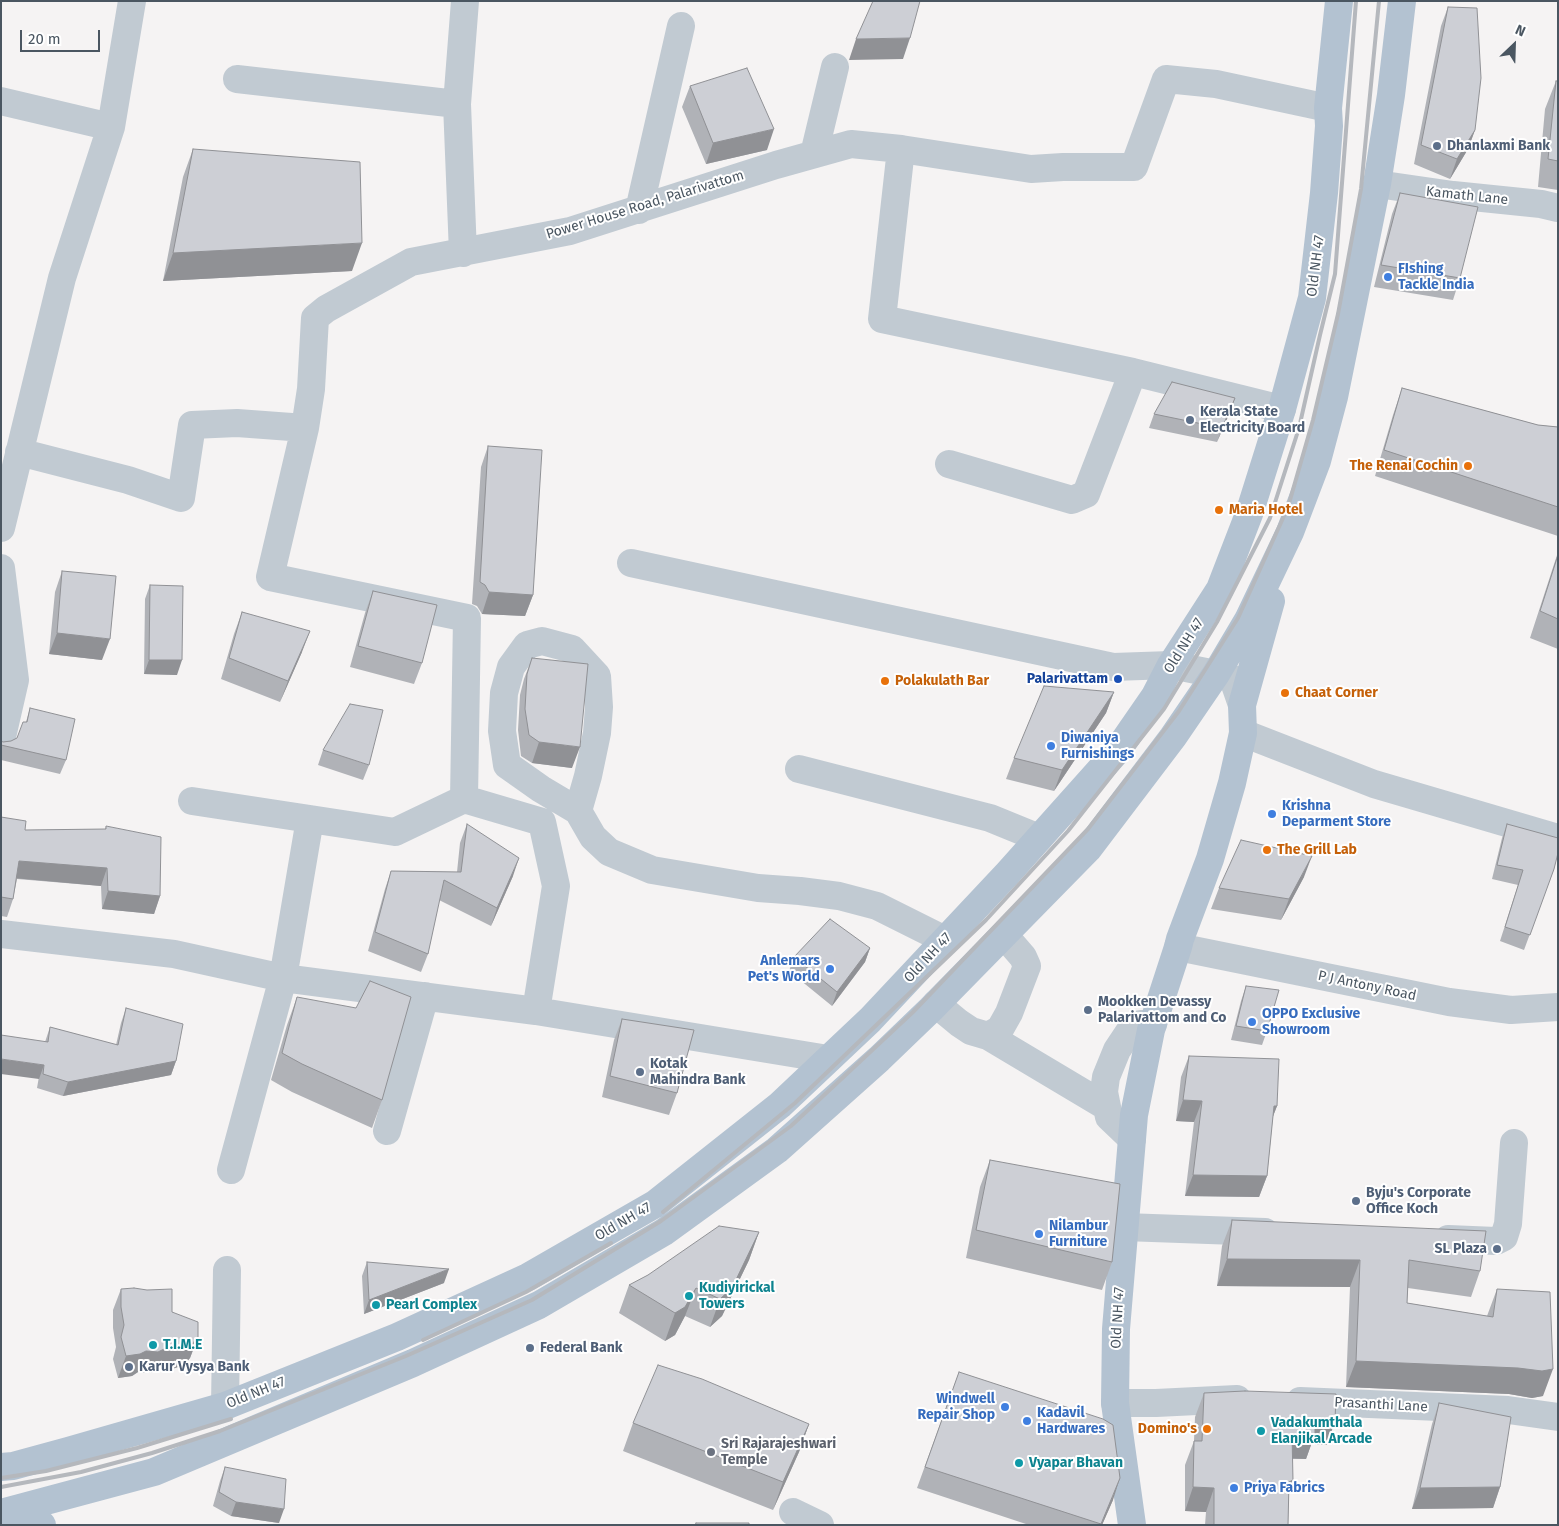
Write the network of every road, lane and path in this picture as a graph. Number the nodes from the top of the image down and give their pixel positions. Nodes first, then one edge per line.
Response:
1 (132, 1) edge
2 (465, 1) edge
3 (1339, 1) edge
4 (1402, 1) edge
5 (681, 26) dead end
6 (835, 67) dead end
7 (237, 79) dead end
8 (1, 101) edge
9 (457, 104) junction
10 (1328, 108) junction
11 (111, 127) junction
12 (901, 149) junction
13 (814, 154) junction
14 (1377, 184) junction
15 (1558, 208) edge
16 (640, 210) junction
17 (463, 253) junction
18 (1133, 372) junction
19 (1282, 410) junction
20 (305, 428) junction
21 (19, 452) junction
22 (949, 464) dead end
23 (1, 528) edge
24 (1290, 532) junction
25 (632, 563) dead end
26 (1, 568) edge
27 (1171, 665) junction
28 (1216, 674) junction
29 (1242, 705) junction
30 (1243, 733) junction
31 (1, 742) edge
32 (799, 769) dead end
33 (464, 799) junction
34 (192, 801) dead end
35 (578, 811) junction
36 (310, 819) junction
37 (1039, 838) junction
38 (1558, 838) edge
39 (1, 934) edge
40 (1004, 935) junction
41 (945, 940) junction
42 (1178, 947) junction
43 (283, 978) junction
44 (425, 996) junction
45 (936, 1004) junction
46 (1558, 1007) edge
47 (536, 1011) junction
48 (1153, 1024) junction
49 (988, 1036) junction
50 (828, 1058) junction
51 (1108, 1106) junction
52 (388, 1131) dead end
53 (1132, 1139) junction
54 (1514, 1143) dead end
55 (231, 1170) dead end
56 (1124, 1227) junction
57 (1291, 1233) edge
58 (1428, 1238) edge
59 (228, 1270) dead end
60 (1115, 1402) junction
61 (225, 1406) junction
62 (1558, 1416) edge
63 (5, 1465) edge
64 (794, 1512) dead end
65 (1, 1513) edge
66 (1, 1517) edge
67 (42, 1525) edge
68 (820, 1525) edge
69 (1132, 1525) edge

1 - 11 street
2 - 9 street
3 - 10 main road, Old NH 47
4 - 14 main road, Old NH 47
5 - 16 street
6 - 13 street
7 - 9 street
8 - 11 street
9 - 17 street
10 - 12 street, Power House Road, Palarivattom
10 - 19 main road, Old NH 47
11 - 21 street
12 - 13 street, Power House Road, Palarivattom
12 - 18 street
13 - 16 street, Power House Road, Palarivattom
14 - 15 street, Kamath Lane
14 - 24 main road, Old NH 47
16 - 17 street, Power House Road, Palarivattom
17 - 20 street, Power House Road, Palarivattom
18 - 19 street
18 - 22 street
19 - 27 main road, Old NH 47
20 - 21 street
20 - 33 street
21 - 23 street
24 - 28 main road, Old NH 47
24 - 29 main road, Old NH 47
25 - 27 street
26 - 31 street
27 - 28 street
27 - 37 main road, Old NH 47
28 - 29 street
28 - 40 main road, Old NH 47
29 - 30 main road, Old NH 47
30 - 38 street
30 - 42 main road, Old NH 47
32 - 37 street
33 - 36 street
33 - 47 street
34 - 36 street
35 - 35 street
35 - 41 street
36 - 43 street
37 - 41 main road, Old NH 47
39 - 43 street
40 - 45 main road, Old NH 47
40 - 49 street
41 - 50 main road, Old NH 47
42 - 46 street, P J Antony Road
42 - 48 main road, Old NH 47
43 - 44 street
43 - 55 street
44 - 47 street
44 - 52 street
45 - 49 street
45 - 65 main road, Old NH 47
47 - 50 street
48 - 51 street
48 - 53 main road, Old NH 47
49 - 51 street
50 - 61 main road, Old NH 47
51 - 53 street
53 - 56 main road, Old NH 47
54 - 58 street
56 - 57 street
56 - 60 main road, Old NH 47
59 - 61 street
60 - 62 street, Prasanthi Lane
60 - 69 main road, Old NH 47
61 - 63 main road, Old NH 47
64 - 68 street
66 - 67 main road

